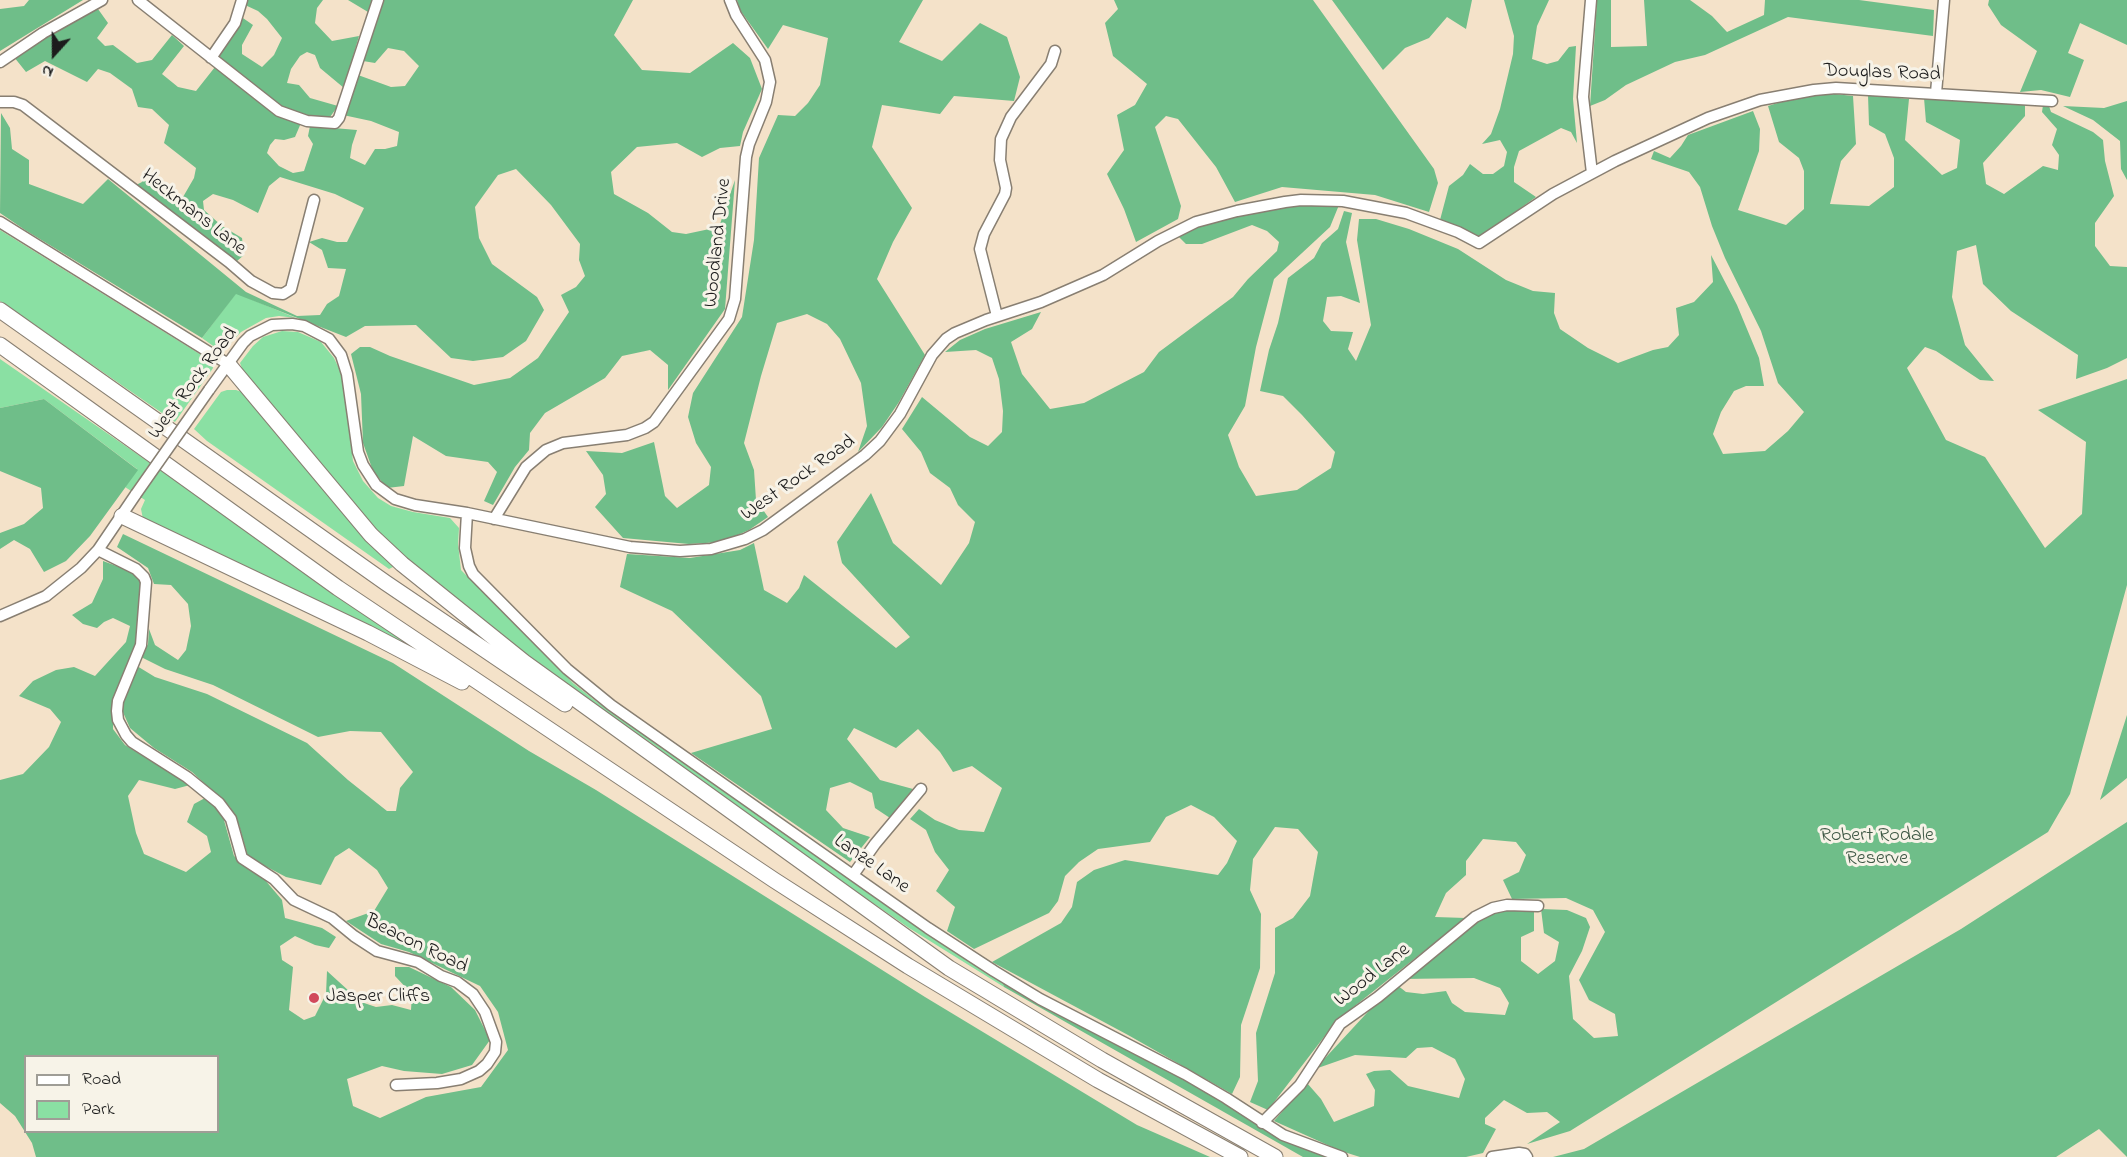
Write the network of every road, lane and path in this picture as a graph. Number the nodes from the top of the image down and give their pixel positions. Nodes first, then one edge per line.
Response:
1 (102, 0) edge
2 (138, 0) edge
3 (242, 0) edge
4 (378, 0) edge
5 (730, 0) edge
6 (1591, 0) edge
7 (1944, 0) edge
8 (1055, 51) dead end
9 (211, 58) junction
10 (0, 62) edge
11 (1936, 93) junction
12 (2052, 101) dead end
13 (0, 102) edge
14 (1592, 173) junction
15 (1552, 194) joint
16 (314, 200) dead end
17 (0, 222) edge
18 (0, 310) edge
19 (997, 316) junction
20 (0, 345) edge
21 (228, 364) junction
22 (467, 513) junction
23 (122, 516) junction
24 (494, 519) junction
25 (98, 550) junction
26 (0, 616) edge
27 (921, 789) dead end
28 (818, 875) junction
29 (853, 875) junction
30 (774, 880) junction
31 (1538, 906) dead end
32 (396, 1085) dead end
33 (1262, 1123) junction
34 (1240, 1157) edge
35 (1275, 1157) edge
36 (1342, 1157) edge
37 (1492, 1157) edge
38 (1527, 1157) edge

1 - 10 street
2 - 9 street
3 - 9 street
4 - 9 street
5 - 24 street, Woodland Drive
6 - 14 street
7 - 11 street
8 - 19 street
11 - 12 street, Douglas Road
11 - 14 street, Douglas Road
13 - 16 street, Heckmans Lane
14 - 15 street, Douglas Road
15 - 19 street, West Rock Road
17 - 21 street
18 - 28 highway
19 - 24 street, West Rock Road
20 - 30 highway
21 - 22 street, West Rock Road
21 - 23 street, West Rock Road, bridge
21 - 28 highway
22 - 24 street, West Rock Road
22 - 29 street, Lanze Lane
23 - 25 street, West Rock Road
23 - 30 highway
25 - 26 street, West Rock Road
25 - 32 street, Beacon Road
27 - 29 street
28 - 35 highway
29 - 33 street, Lanze Lane
30 - 34 highway
31 - 33 street, Wood Lane
33 - 36 street, Lanze Lane
37 - 38 street

